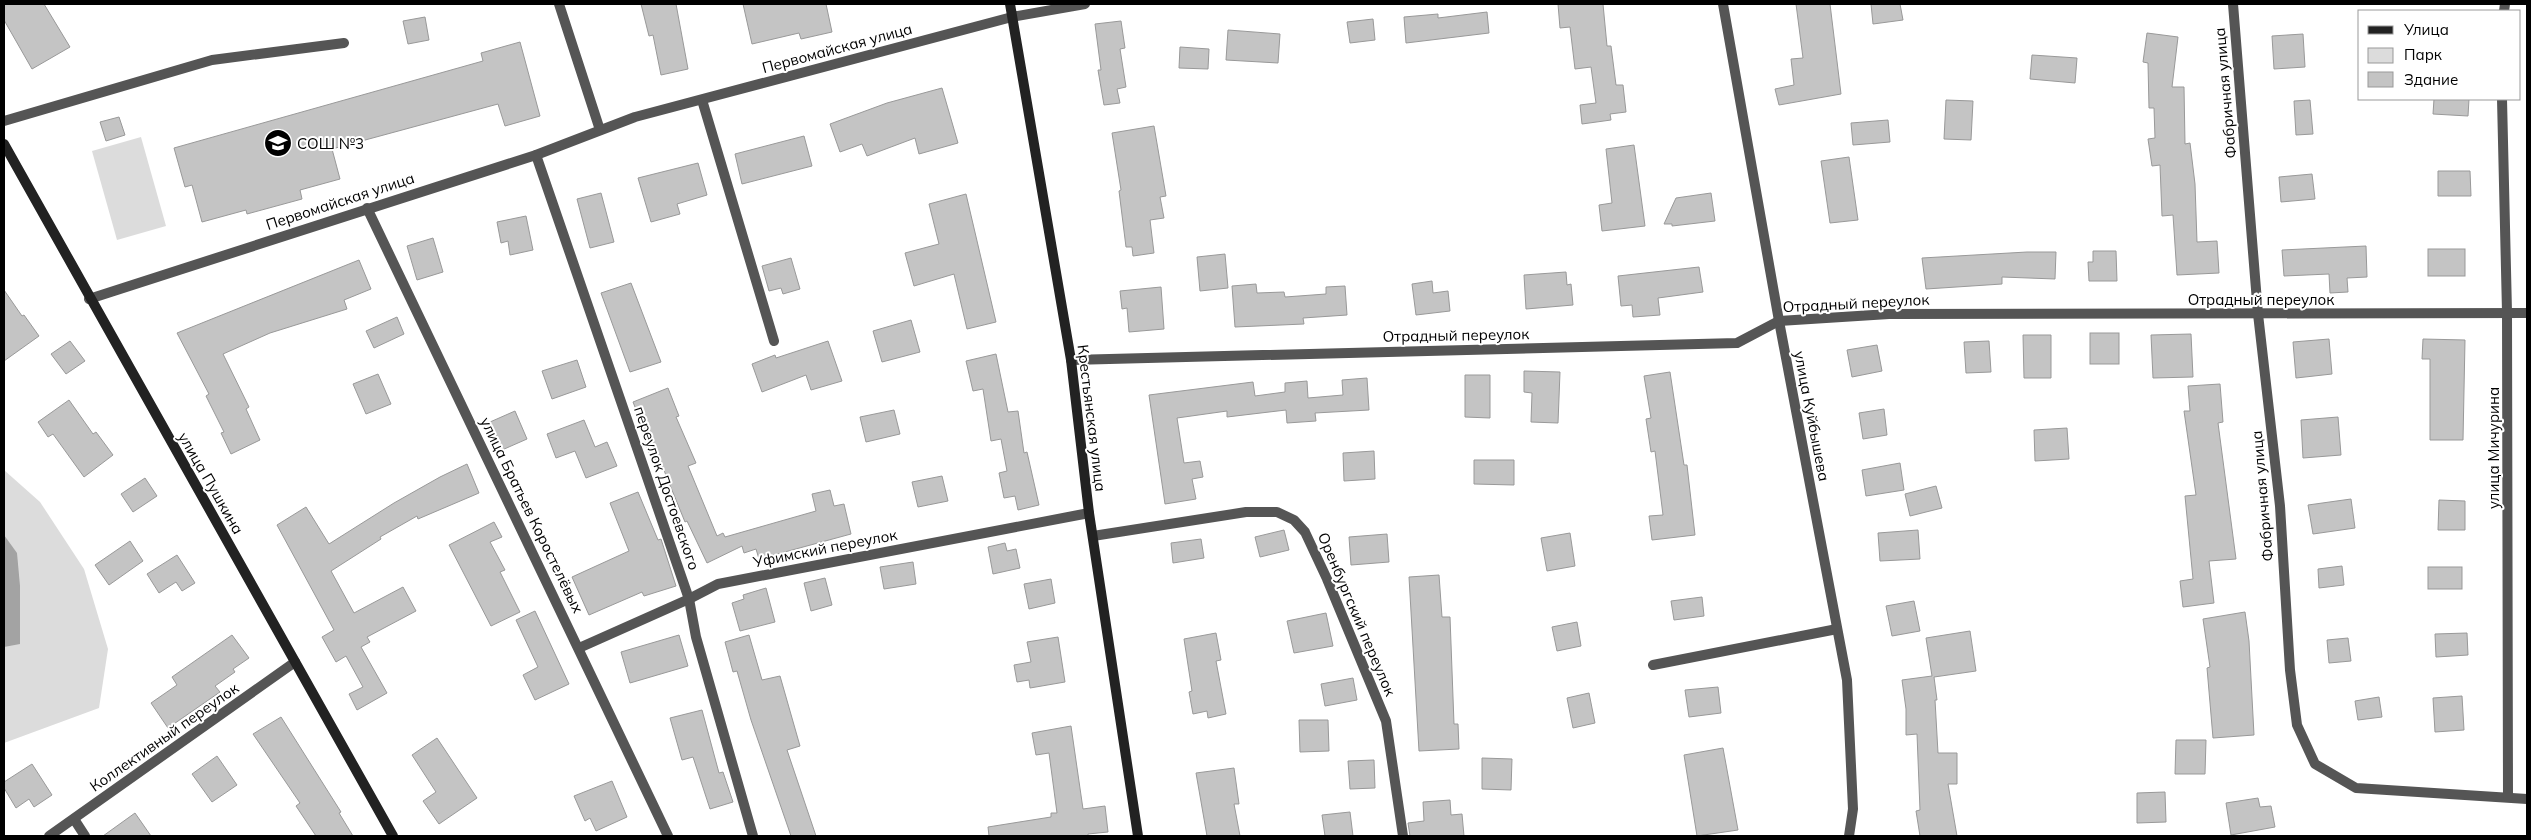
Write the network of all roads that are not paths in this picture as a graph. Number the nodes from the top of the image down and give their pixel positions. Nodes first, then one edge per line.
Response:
1 (559, 4) edge
2 (1010, 4) edge
3 (1085, 4) edge
4 (1723, 4) edge
5 (2233, 4) edge
6 (1012, 17) junction
7 (344, 44) dead end
8 (702, 100) junction
9 (2502, 100) edge
10 (4, 121) edge
11 (600, 130) junction
12 (4, 144) edge
13 (536, 155) junction
14 (367, 208) junction
15 (89, 299) junction
16 (2507, 312) junction
17 (2527, 313) edge
18 (2258, 314) junction
19 (1778, 321) junction
20 (774, 341) dead end
21 (1071, 360) junction
22 (1089, 512) junction
23 (1093, 536) junction
24 (689, 600) junction
25 (1837, 628) junction
26 (579, 648) junction
27 (295, 662) junction
28 (1654, 665) dead end
29 (2508, 797) junction
30 (2527, 799) edge
31 (74, 819) junction
32 (50, 836) edge
33 (85, 836) edge
34 (393, 836) edge
35 (668, 836) edge
36 (753, 836) edge
37 (1138, 836) edge
38 (1403, 836) edge
39 (1849, 836) edge

1 - 11 street
2 - 6 street, Крестьянская улица
3 - 6 street, Первомайская улица
4 - 19 street, улица Куйбышева
5 - 18 street, Фабричная улица
6 - 8 street, Первомайская улица
6 - 21 street, Крестьянская улица
7 - 10 street
8 - 11 street, Первомайская улица
8 - 20 street
9 - 16 street, улица Мичурина
11 - 13 street, Первомайская улица
12 - 15 street, улица Пушкина
13 - 14 street, Первомайская улица
13 - 24 street, переулок Достоевского
14 - 15 street, Первомайская улица
14 - 26 street, улица Братьев Коростелёвых
15 - 27 street, улица Пушкина
16 - 17 street, Отрадный переулок
16 - 18 street, Отрадный переулок
16 - 29 street, улица Мичурина
18 - 19 street, Отрадный переулок
18 - 29 street, Фабричная улица
19 - 21 street, Отрадный переулок
19 - 25 street, улица Куйбышева
21 - 22 street, Крестьянская улица
22 - 23 street, Крестьянская улица
22 - 24 street, Уфимский переулок
23 - 37 street, Крестьянская улица
23 - 38 street, Оренбургский переулок
24 - 26 street, Уфимский переулок
24 - 36 street, переулок Достоевского
25 - 28 street
25 - 39 street, улица Куйбышева
26 - 35 street, улица Братьев Коростелёвых
27 - 31 street, Коллективный переулок
27 - 34 street, улица Пушкина
29 - 30 street, Фабричная улица
31 - 32 street, Коллективный переулок
31 - 33 street

